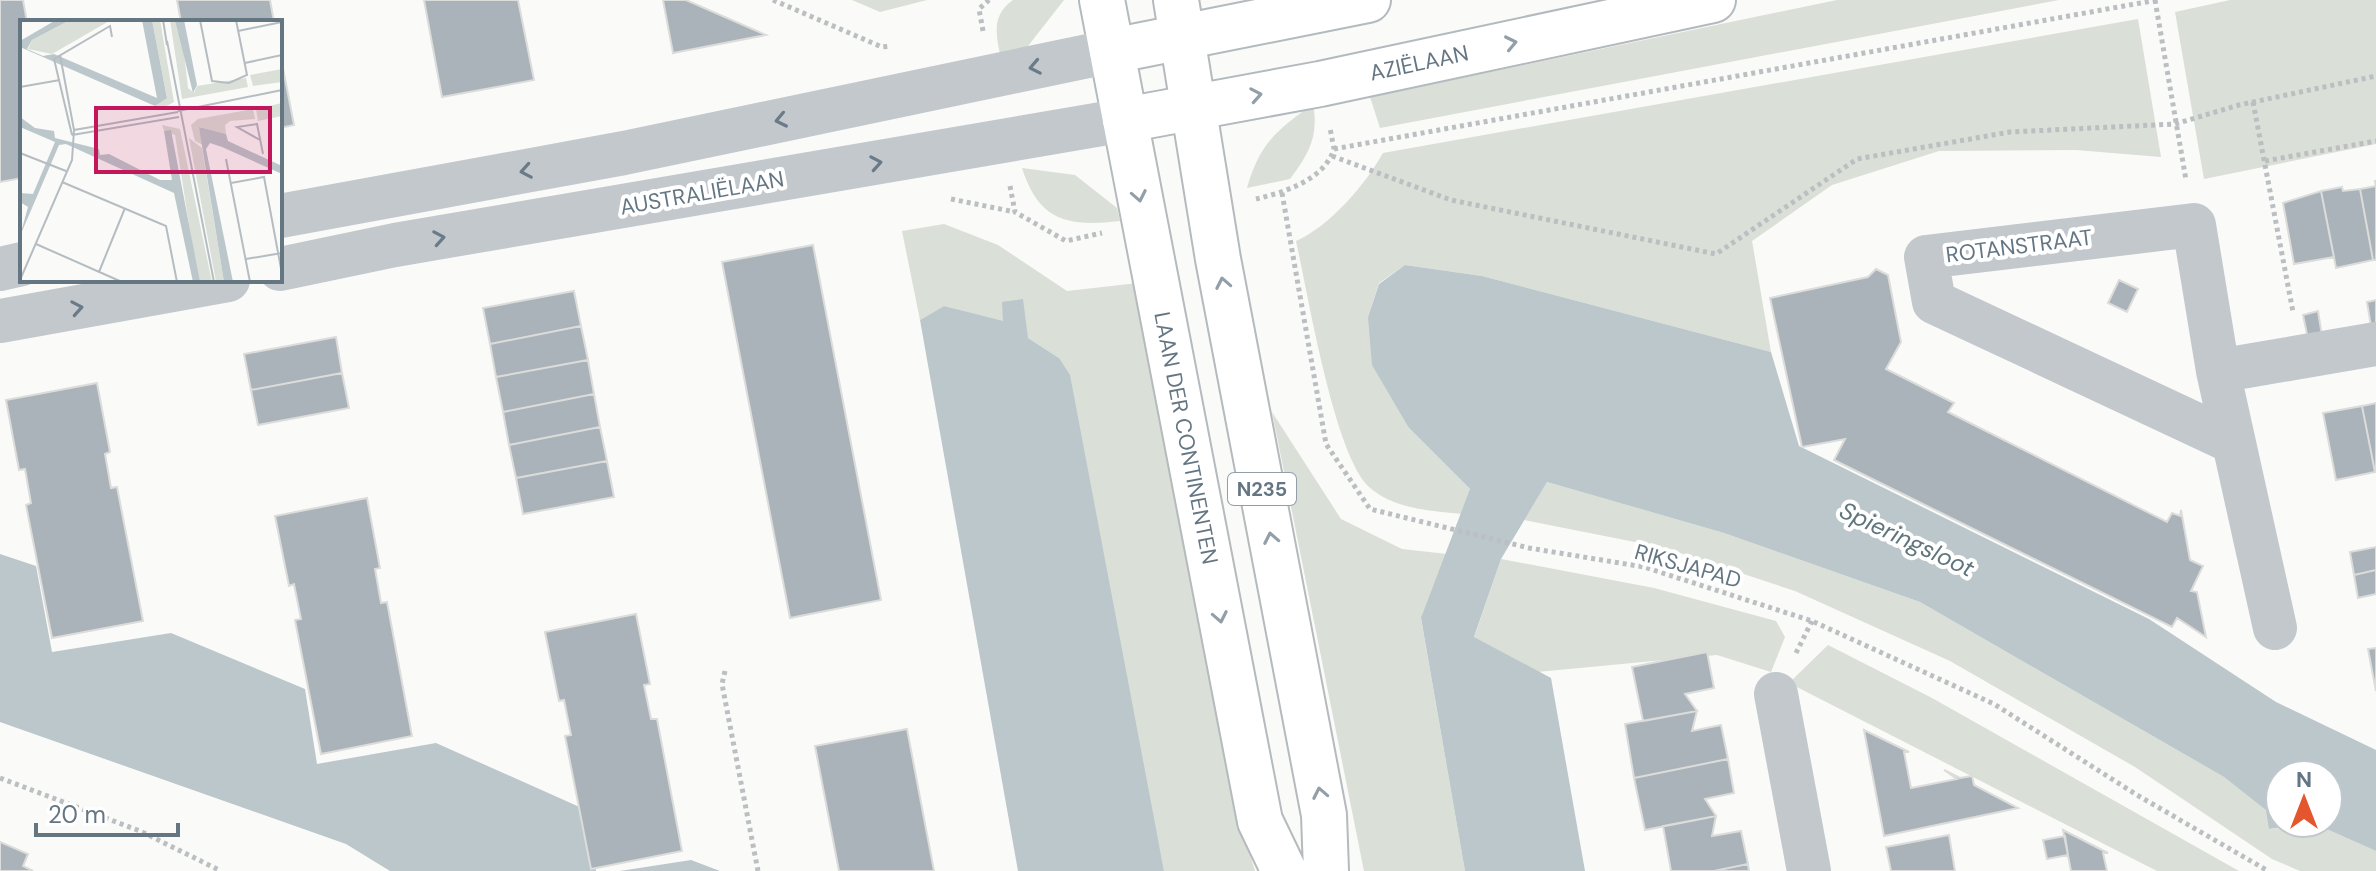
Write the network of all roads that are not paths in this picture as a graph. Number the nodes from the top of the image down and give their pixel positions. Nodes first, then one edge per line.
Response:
1 (1102, 0) edge
2 (1368, 0) edge
3 (1713, 0) edge
4 (1179, 18) edge
5 (1112, 51) junction
6 (1194, 107) junction
7 (1125, 120) junction
8 (624, 153) junction
9 (385, 197) junction
10 (633, 205) junction
11 (282, 216) edge
12 (395, 245) junction
13 (20, 264) edge
14 (0, 269) edge
15 (282, 269) edge
16 (207, 282) edge
17 (156, 287) edge
18 (0, 321) edge
19 (2376, 344) edge
20 (2218, 371) junction
21 (2233, 442) junction
22 (2275, 628) dead end
23 (1776, 694) dead end
24 (1284, 871) edge
25 (1326, 871) edge
26 (1809, 871) edge

1 - 5 main road, LAAN DER CONTINENTEN / N235
2 - 4 main road
6 -> 3 main road, AZIËLAAN
4 - 5 main road
4 - 6 main road, N235
5 - 7 main road, LAAN DER CONTINENTEN / N235
5 -> 8 street
6 - 7 main road, AZIËLAAN
25 -> 6 main road, N235
10 -> 7 street, AUSTRALIËLAAN
7 -> 24 main road, LAAN DER CONTINENTEN / N235
8 -> 9 street
8 - 10 street
9 - 11 street
9 - 12 street
12 -> 10 street, AUSTRALIËLAAN
12 - 15 street, AUSTRALIËLAAN
13 - 14 street
16 - 17 street
18 -> 17 street
19 - 20 street
20 - 21 street
20 - 21 street, ROTANSTRAAT
21 - 22 street
23 - 26 street

